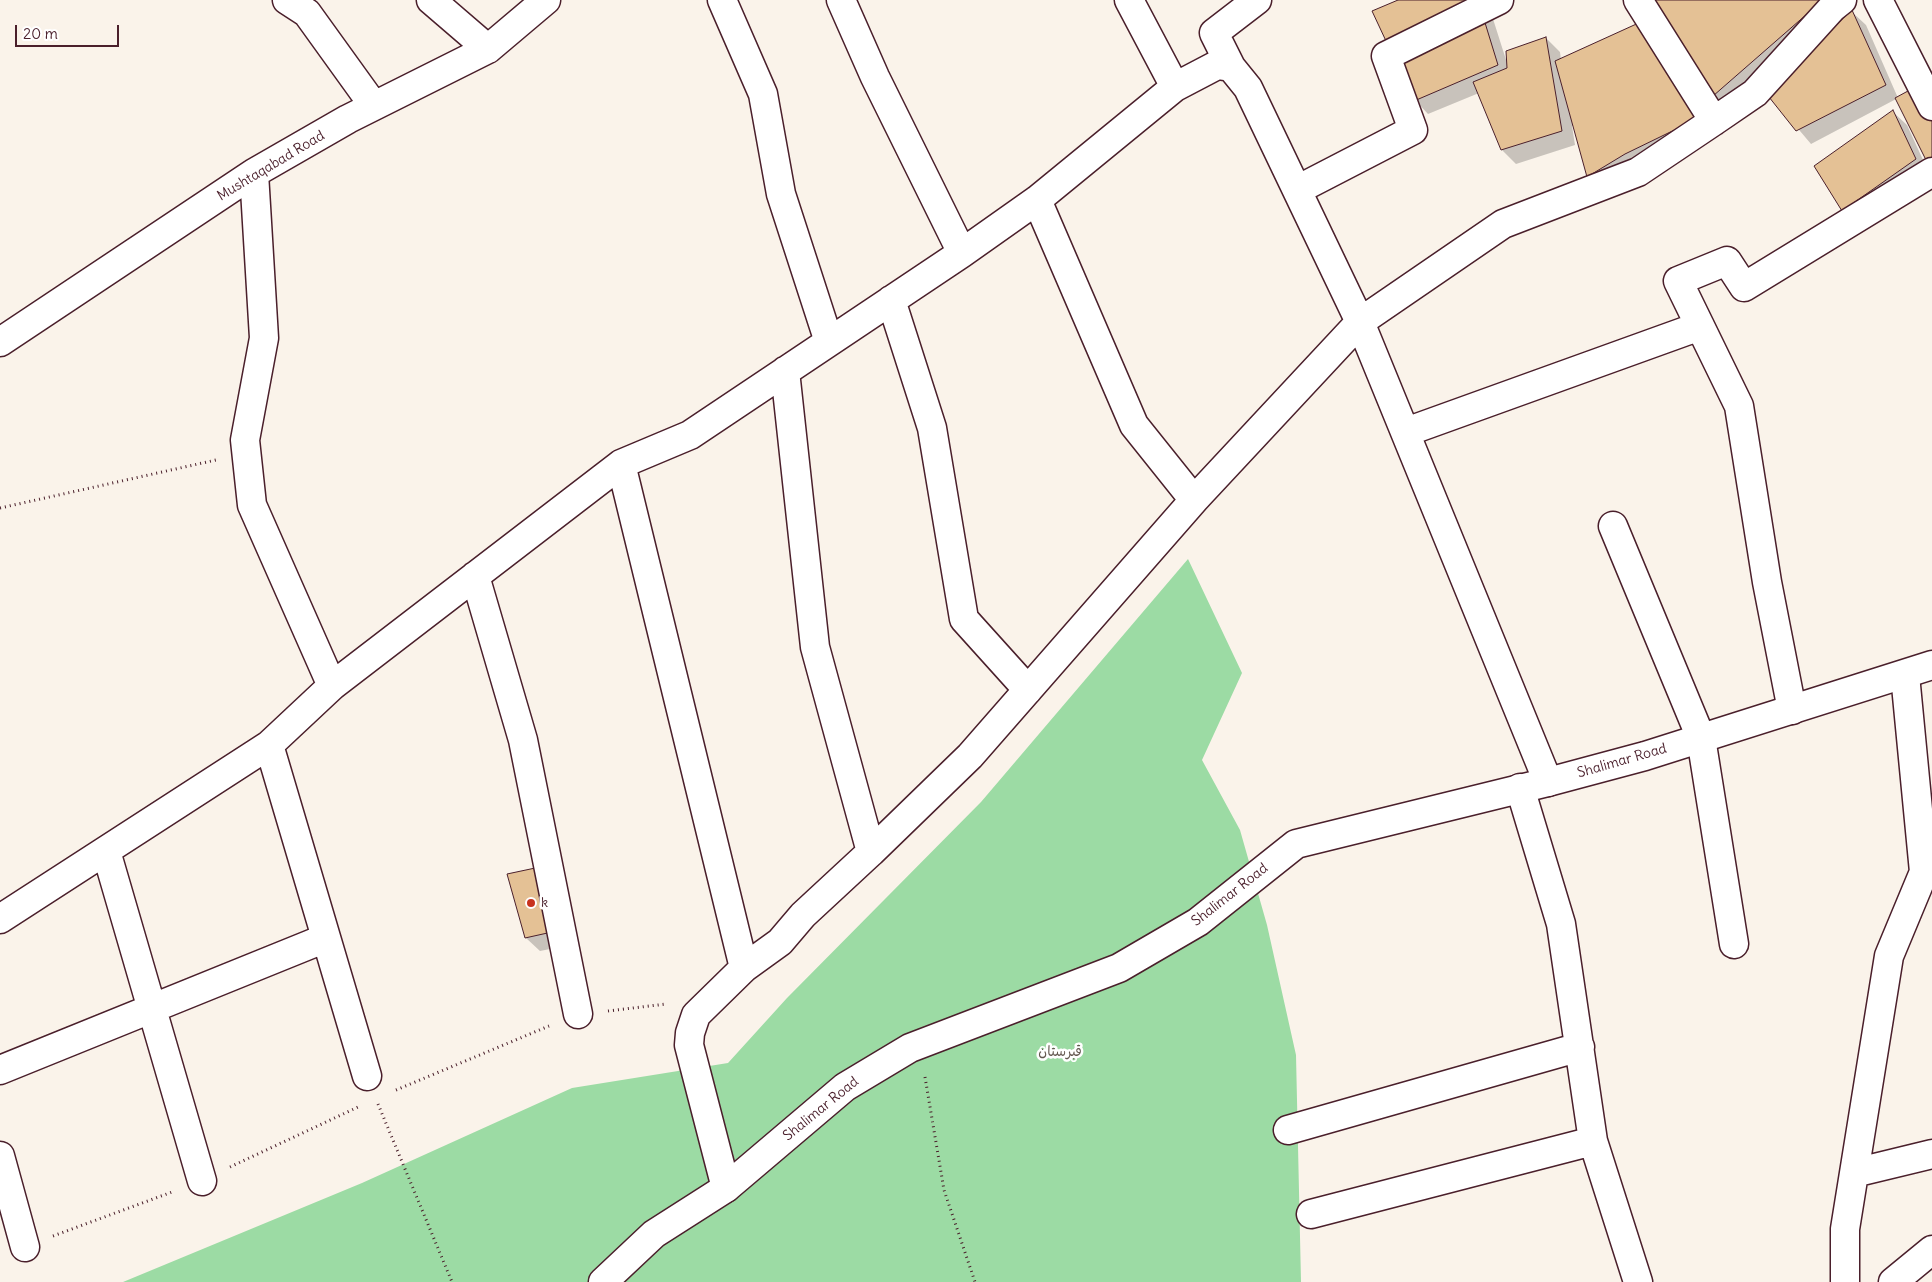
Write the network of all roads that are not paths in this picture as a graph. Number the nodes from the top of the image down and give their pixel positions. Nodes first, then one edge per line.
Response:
1 (287, 0) edge
2 (431, 0) edge
3 (546, 0) edge
4 (722, 0) edge
5 (841, 0) edge
6 (1129, 0) edge
7 (1256, 0) edge
8 (1500, 0) edge
9 (1638, 0) edge
10 (1842, 0) edge
11 (1878, 0) edge
12 (488, 49) junction
13 (1231, 67) junction
14 (1175, 87) junction
15 (374, 106) junction
16 (1932, 106) edge
17 (1714, 121) junction
18 (1932, 172) edge
19 (254, 173) junction
20 (1297, 190) junction
21 (1037, 200) junction
22 (962, 253) junction
23 (891, 300) junction
24 (1360, 322) junction
25 (1700, 326) junction
26 (0, 342) edge
27 (829, 342) junction
28 (784, 371) junction
29 (1406, 432) junction
30 (621, 464) junction
31 (1194, 500) junction
32 (1613, 526) dead end
33 (475, 576) junction
34 (1932, 666) edge
35 (1905, 675) junction
36 (332, 686) junction
37 (1028, 690) junction
38 (1792, 710) junction
39 (1701, 738) junction
40 (269, 745) junction
41 (1548, 782) junction
42 (1520, 788) junction
43 (106, 851) junction
44 (872, 852) junction
45 (0, 919) edge
46 (326, 938) junction
47 (1734, 944) dead end
48 (744, 968) junction
49 (152, 1009) junction
50 (578, 1014) dead end
51 (1580, 1047) junction
52 (0, 1070) edge
53 (367, 1076) road end
54 (1288, 1130) dead end
55 (1593, 1141) junction
56 (1932, 1154) edge
57 (0, 1156) edge
58 (1854, 1173) junction
59 (202, 1181) dead end
60 (726, 1188) junction
61 (1311, 1214) dead end
62 (25, 1247) dead end
63 (1932, 1250) edge
64 (603, 1282) edge
65 (1638, 1282) edge
66 (1845, 1282) edge
67 (1893, 1282) edge

1 - 15 street
2 - 12 street
3 - 12 street, Mushtaqabad Road
4 - 27 street
5 - 22 street
6 - 14 street
7 - 13 street
8 - 20 street
9 - 17 street
10 - 17 street
11 - 16 street
12 - 15 street, Mushtaqabad Road
13 - 14 street
13 - 20 street
14 - 21 street
15 - 19 street, Mushtaqabad Road
17 - 24 street
18 - 25 street
19 - 26 street, Mushtaqabad Road
19 - 36 street
20 - 24 street
21 - 22 street
21 - 31 street
22 - 23 street
23 - 27 street
23 - 37 street
24 - 29 street
24 - 31 street
25 - 29 street
25 - 38 street
27 - 28 street
28 - 30 street
28 - 44 street
29 - 41 street
30 - 33 street
30 - 48 street
31 - 37 street
32 - 39 street
33 - 36 street
33 - 50 street
34 - 35 street, Shalimar Road
35 - 38 street, Shalimar Road
35 - 58 street
36 - 40 street
37 - 44 street
38 - 39 street, Shalimar Road
39 - 41 street, Shalimar Road
39 - 47 street
40 - 43 street
40 - 46 street
41 - 42 street, Shalimar Road
42 - 51 street
42 - 60 street, Shalimar Road
43 - 45 street
43 - 49 street
44 - 48 street
46 - 49 street
46 - 53 street
48 - 60 street
49 - 52 street
49 - 59 street
51 - 54 street
51 - 55 street
55 - 61 street
55 - 65 street
56 - 58 street
57 - 62 street
58 - 66 street
60 - 64 street, Shalimar Road
63 - 67 street

